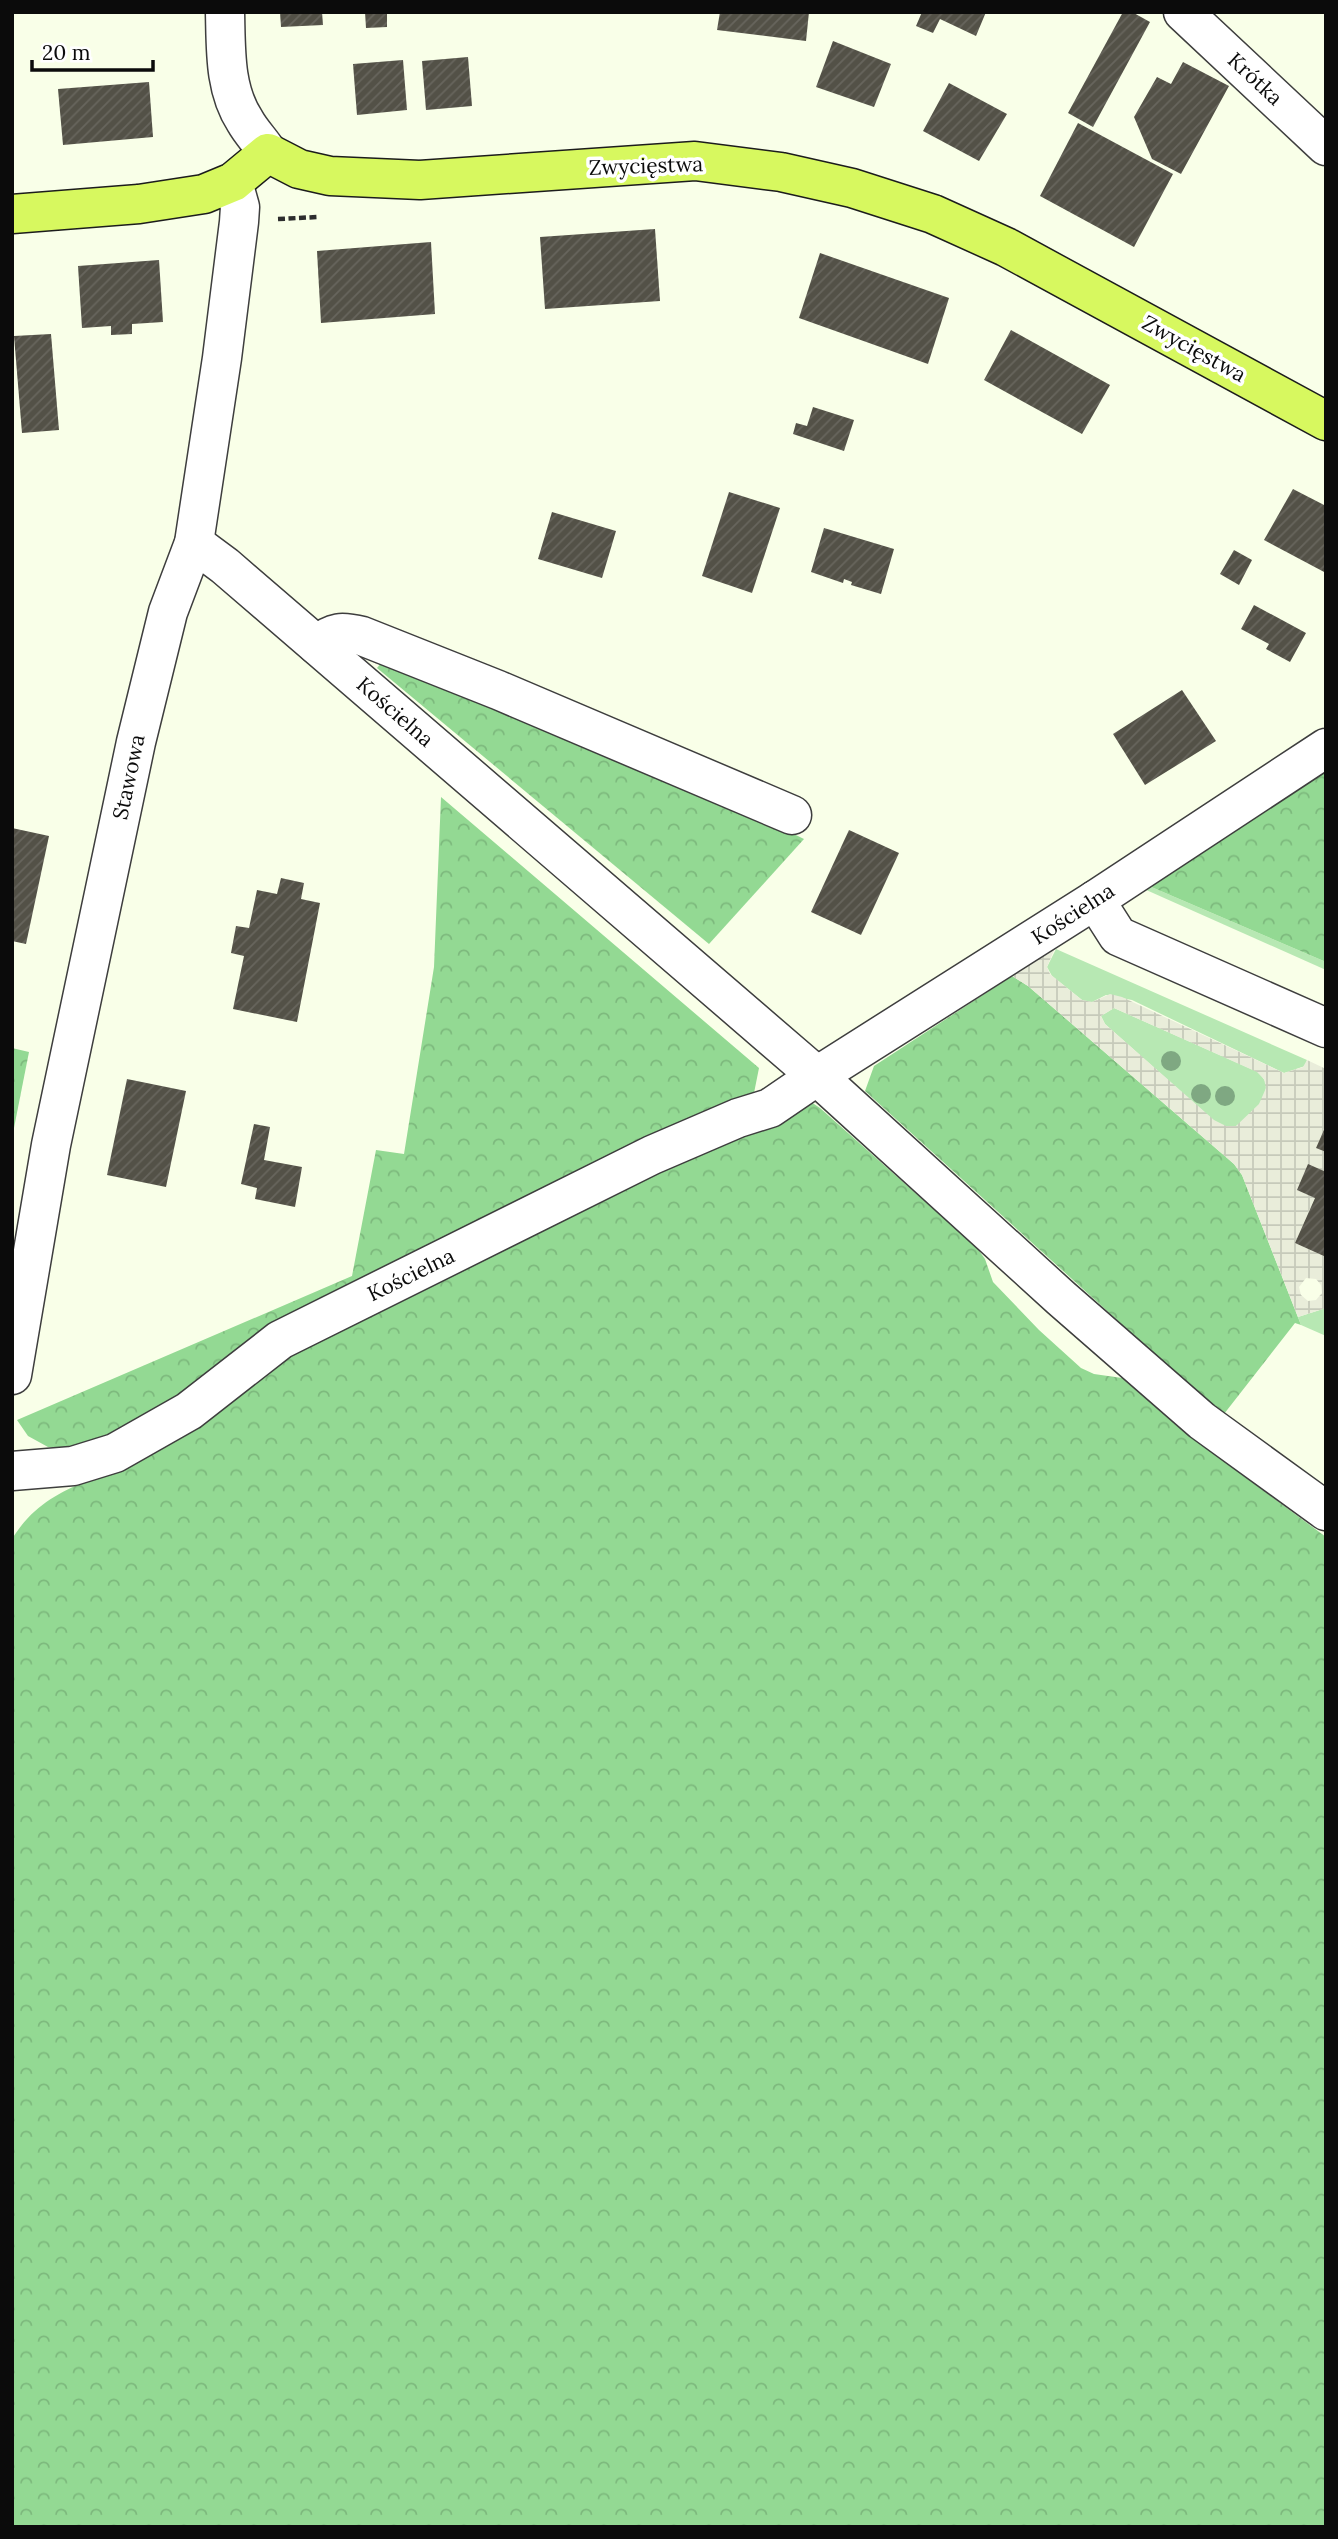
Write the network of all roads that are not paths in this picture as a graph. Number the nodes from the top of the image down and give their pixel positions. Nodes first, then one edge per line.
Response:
1 (225, 12) edge
2 (1184, 12) edge
3 (1326, 146) edge
4 (268, 152) junction
5 (233, 182) junction
6 (12, 214) edge
7 (1326, 421) edge
8 (194, 543) junction
9 (317, 645) junction
10 (1326, 748) edge
11 (792, 815) dead end
12 (1095, 900) junction
13 (1326, 1028) edge
14 (817, 1076) junction
15 (12, 1375) edge
16 (12, 1471) edge
17 (1326, 1511) edge

1 - 4 street
2 - 3 street, Krótka
4 - 5 main road
4 - 7 main road, Zwycięstwa
5 - 6 main road
5 - 8 street, Stawowa
8 - 9 street, Kościelna
8 - 15 street, Stawowa
9 - 11 street
9 - 14 street, Kościelna
10 - 12 street, Kościelna
12 - 13 street
12 - 14 street, Kościelna
14 - 16 street, Kościelna
14 - 17 street

